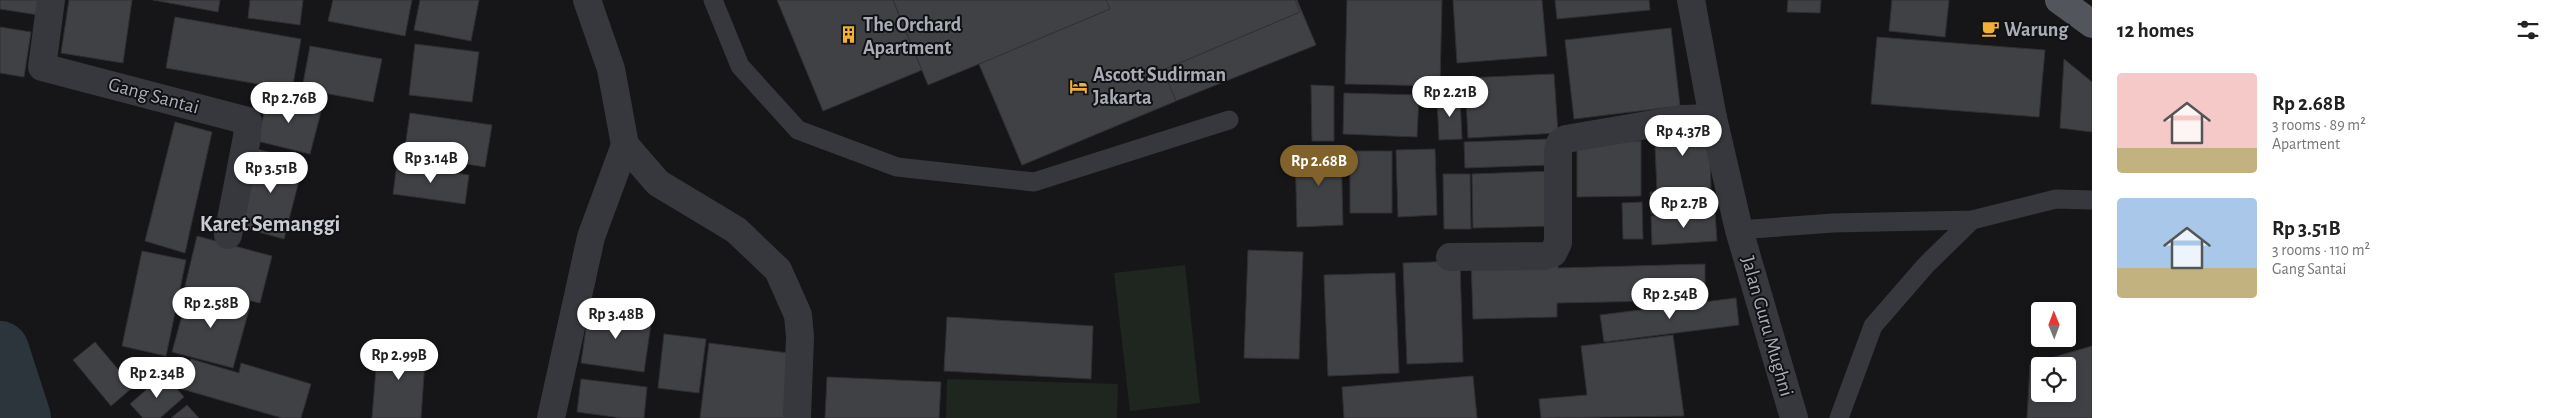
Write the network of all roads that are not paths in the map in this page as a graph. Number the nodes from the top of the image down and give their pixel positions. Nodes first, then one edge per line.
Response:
1 (51, 0) edge
2 (586, 0) edge
3 (713, 0) edge
4 (1691, 0) edge
5 (2059, 0) edge
6 (2092, 24) edge
7 (1713, 118) junction
8 (1229, 120) dead end
9 (625, 145) junction
10 (2092, 200) edge
11 (1972, 220) junction
12 (1739, 230) junction
13 (228, 235) dead end
14 (1450, 257) dead end
15 (552, 418) edge
16 (797, 418) edge
17 (1794, 418) edge
18 (1839, 418) edge

1 - 13 street, Gang Santai
2 - 9 street
3 - 8 lane
4 - 7 street, Jalan Guru Mughni
5 - 6 main road
7 - 12 street, Jalan Guru Mughni
7 - 14 street
9 - 15 street
9 - 16 street
10 - 11 lane
11 - 12 lane
11 - 18 lane
12 - 17 street, Jalan Guru Mughni

